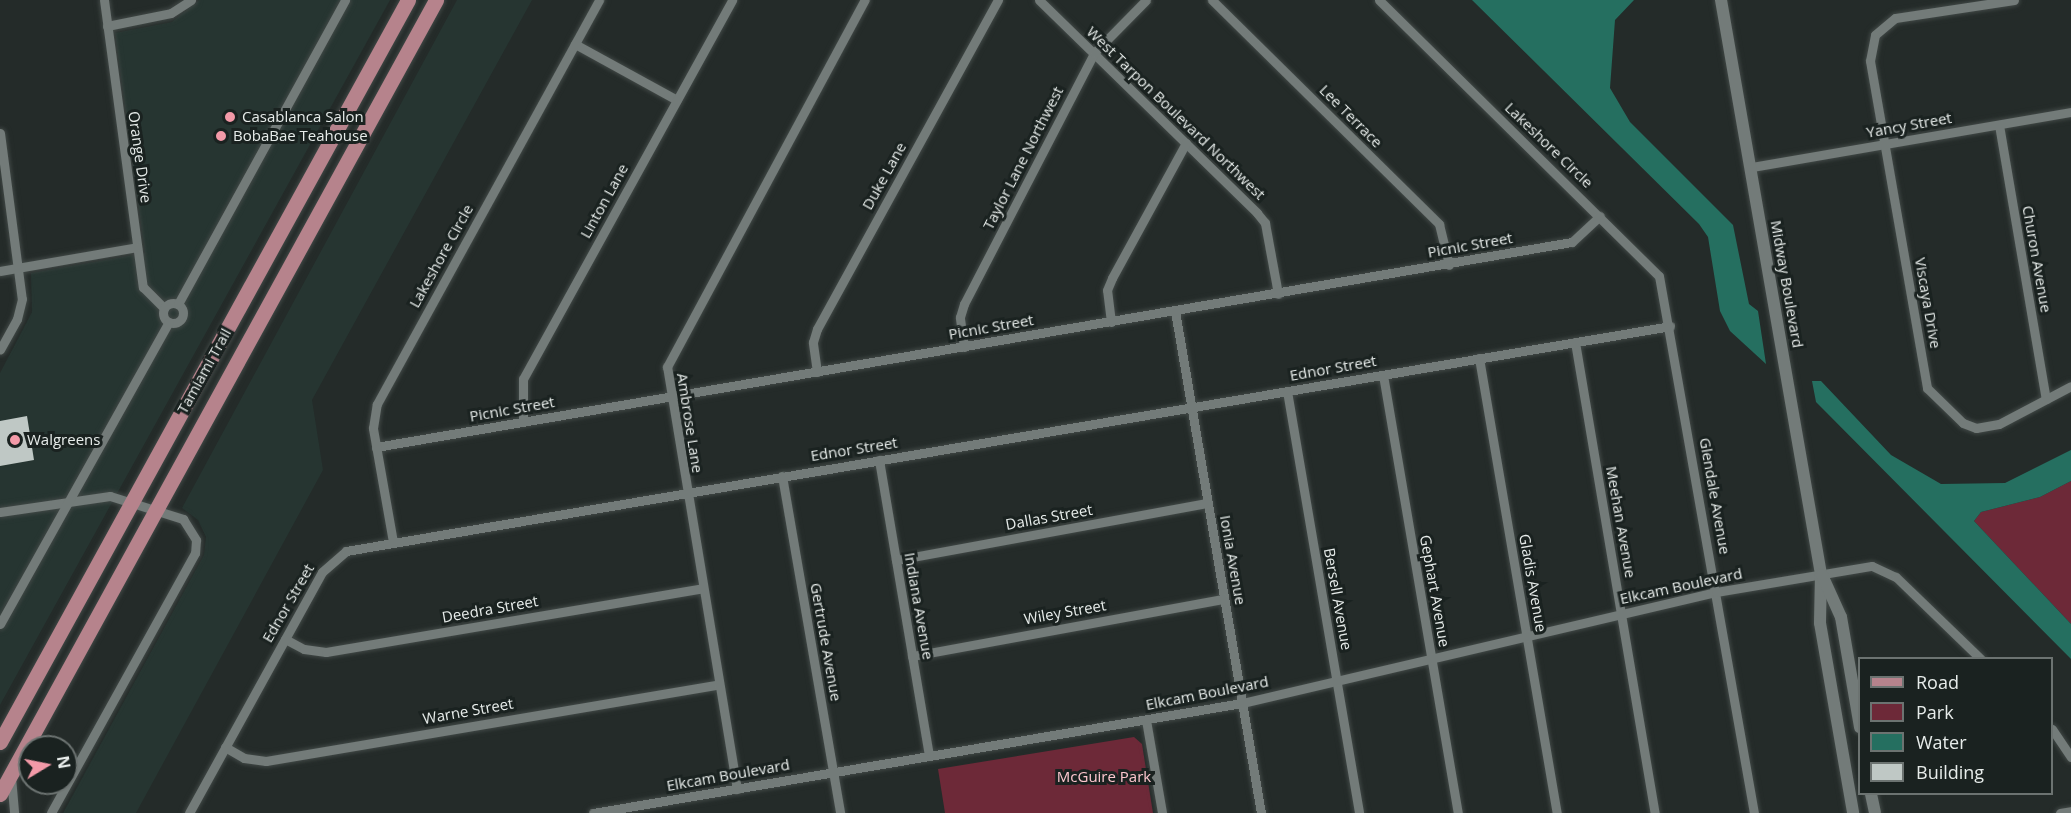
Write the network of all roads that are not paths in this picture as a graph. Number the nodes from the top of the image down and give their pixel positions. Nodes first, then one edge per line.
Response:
1 (104, 0) edge
2 (191, 0) edge
3 (345, 0) edge
4 (408, 0) edge
5 (436, 0) edge
6 (599, 0) edge
7 (732, 0) edge
8 (865, 0) edge
9 (998, 0) edge
10 (1039, 0) edge
11 (1146, 0) edge
12 (1212, 0) edge
13 (1379, 0) edge
14 (1721, 0) edge
15 (2014, 0) edge
16 (107, 26) junction
17 (386, 40) junction
18 (575, 44) junction
19 (1094, 53) junction
20 (363, 81) junction
21 (387, 88) junction
22 (677, 100) junction
23 (2071, 112) edge
24 (1999, 125) junction
25 (364, 130) junction
26 (0, 133) edge
27 (1186, 143) junction
28 (1884, 144) junction
29 (1, 152) edge
30 (1752, 167) junction
31 (1600, 216) junction
32 (137, 247) junction
33 (1449, 265) junction
34 (18, 268) junction
35 (0, 271) edge
36 (1278, 294) junction
37 (178, 304) junction
38 (164, 308) junction
39 (1175, 311) junction
40 (169, 322) junction
41 (1111, 322) junction
42 (1670, 326) junction
43 (1575, 342) junction
44 (964, 347) junction
45 (0, 350) edge
46 (1479, 358) junction
47 (817, 372) junction
48 (1383, 375) junction
49 (2071, 386) edge
50 (1287, 391) junction
51 (670, 397) junction
52 (2046, 399) junction
53 (1191, 407) junction
54 (523, 422) junction
55 (376, 447) junction
56 (879, 460) junction
57 (782, 476) junction
58 (686, 492) junction
59 (68, 500) junction
60 (133, 501) junction
61 (1208, 503) junction
62 (157, 507) junction
63 (0, 512) edge
64 (393, 542) junction
65 (896, 560) junction
66 (1821, 574) junction
67 (703, 588) junction
68 (1716, 592) junction
69 (1224, 599) junction
70 (1621, 614) junction
71 (0, 624) edge
72 (1526, 636) junction
73 (285, 639) junction
74 (912, 656) junction
75 (1979, 657) edge
76 (1432, 659) junction
77 (1337, 681) junction
78 (719, 684) junction
79 (1242, 703) junction
80 (1858, 715) edge
81 (1146, 720) junction
82 (2053, 730) edge
83 (0, 742) edge
84 (225, 747) junction
85 (929, 756) junction
86 (2071, 757) edge
87 (833, 772) junction
88 (11, 773) junction
89 (737, 789) junction
90 (0, 794) edge
91 (1871, 795) edge
92 (2071, 811) edge
93 (14, 813) edge
94 (51, 813) edge
95 (189, 813) edge
96 (593, 813) edge
97 (840, 813) edge
98 (1162, 813) edge
99 (1261, 813) edge
100 (1359, 813) edge
101 (1458, 813) edge
102 (1557, 813) edge
103 (1655, 813) edge
104 (1754, 813) edge
105 (1853, 813) edge
106 (1875, 813) edge
107 (2060, 813) edge

1 - 16 street, Orange Drive
2 - 16 street
3 - 37 street
4 - 17 main road, Tamiami Trail
5 - 21 main road, Tamiami Trail
6 - 18 street, Lakeshore Circle
7 - 22 street, Linton Lane
8 - 51 street, Ambrose Lane
9 - 47 street, Duke Lane
10 - 19 street, West Tarpon Boulevard Northwest
11 - 19 street, Taylor Lane Northwest
12 - 33 street, Lee Terrace
13 - 31 street, Lakeshore Circle
14 - 30 street, Midway Boulevard
15 - 28 street, Viscaya Drive
16 - 32 street, Orange Drive
17 - 20 main road, Tamiami Trail
17 - 21 main road
18 - 22 street
18 - 55 street, Lakeshore Circle
19 - 27 street, West Tarpon Boulevard Northwest
19 - 44 street, Taylor Lane Northwest
20 - 25 main road
20 - 60 main road, Tamiami Trail
21 - 25 main road, Tamiami Trail
22 - 54 street, Linton Lane
23 - 24 street, Yancy Street
24 - 28 street, Yancy Street
24 - 52 street, Churon Avenue
25 - 62 main road, Tamiami Trail
26 - 29 street
27 - 36 street, West Tarpon Boulevard Northwest
27 - 41 street
28 - 30 street, Yancy Street
28 - 52 street, Viscaya Drive
29 - 34 street
30 - 66 street, Midway Boulevard
31 - 33 street, Picnic Street
31 - 42 street, Lakeshore Circle
32 - 34 street
32 - 38 street, Orange Drive
33 - 36 street, Picnic Street
34 - 35 street
34 - 45 street
36 - 39 street, Picnic Street
37 - 38 street
37 - 40 street
38 - 40 street
39 - 41 street, Picnic Street
39 - 53 street, Ionia Avenue
40 - 59 street
41 - 44 street, Picnic Street
42 - 43 street, Ednor Street
42 - 68 street, Glendale Avenue
43 - 46 street, Ednor Street
43 - 70 street, Meehan Avenue
44 - 47 street, Picnic Street
46 - 48 street, Ednor Street
46 - 72 street, Gladis Avenue
47 - 51 street, Picnic Street
48 - 50 street, Ednor Street
48 - 76 street, Gephart Avenue
49 - 52 street, Viscaya Drive
50 - 53 street, Ednor Street
50 - 77 street, Bersell Avenue
51 - 54 street, Picnic Street
51 - 58 street, Ambrose Lane
53 - 56 street, Ednor Street
53 - 61 street, Ionia Avenue
54 - 55 street, Picnic Street
55 - 64 street, Lakeshore Circle
56 - 57 street, Ednor Street
56 - 65 street, Indiana Avenue
57 - 58 street, Ednor Street
57 - 87 street, Gertrude Avenue
58 - 64 street, Ednor Street
58 - 67 street, Ambrose Lane
59 - 60 street
59 - 63 street
59 - 71 street
60 - 62 street
60 - 83 main road, Tamiami Trail
61 - 65 street, Dallas Street
61 - 69 street, Ionia Avenue
62 - 88 main road, Tamiami Trail
62 - 94 street
64 - 73 street, Ednor Street
65 - 74 street, Indiana Avenue
66 - 68 street, Elkcam Boulevard
66 - 75 street, Elkcam Boulevard
66 - 80 street, Midway Boulevard
66 - 105 street, Midway Boulevard
67 - 73 street, Deedra Street
67 - 78 street, Ambrose Lane
68 - 70 street, Elkcam Boulevard
68 - 104 street, Glendale Avenue
69 - 74 street, Wiley Street
69 - 79 street, Ionia Avenue
70 - 72 street, Elkcam Boulevard
70 - 103 street, Meehan Avenue
72 - 76 street, Elkcam Boulevard
72 - 102 street, Gladis Avenue
73 - 84 street, Ednor Street
74 - 85 street, Indiana Avenue
76 - 77 street, Elkcam Boulevard
76 - 101 street, Gephart Avenue
77 - 79 street, Elkcam Boulevard
77 - 100 street, Bersell Avenue
78 - 84 street, Warne Street
78 - 89 street, Ambrose Lane
79 - 81 street, Elkcam Boulevard
79 - 99 street, Ionia Avenue
81 - 85 street, Elkcam Boulevard
81 - 98 street
82 - 86 street
84 - 95 street, Ednor Street
85 - 87 street, Elkcam Boulevard
87 - 89 street, Elkcam Boulevard
87 - 97 street, Gertrude Avenue
88 - 90 main road, Tamiami Trail
88 - 93 street
89 - 96 street, Elkcam Boulevard
91 - 106 street
92 - 107 street

